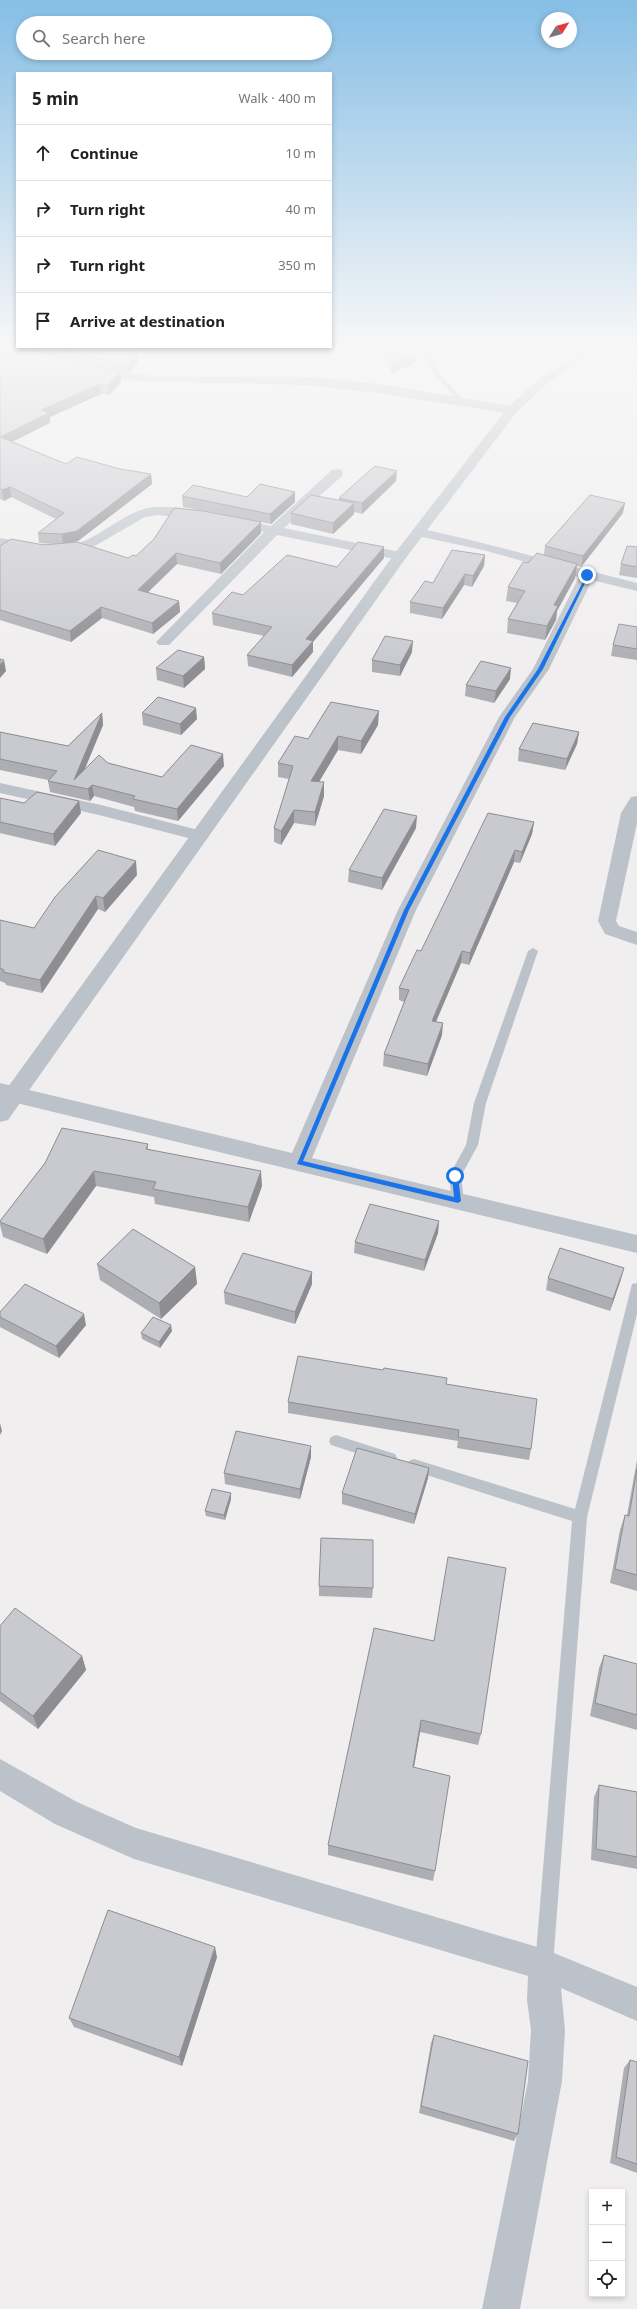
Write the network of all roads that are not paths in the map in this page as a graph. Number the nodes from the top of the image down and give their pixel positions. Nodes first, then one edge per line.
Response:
1 (480, 452) edge
2 (337, 473) dead end
3 (274, 530) junction
4 (418, 532) junction
5 (0, 542) edge
6 (400, 556) junction
7 (587, 575) junction
8 (637, 587) edge
9 (164, 642) dead end
10 (0, 788) edge
11 (637, 801) edge
12 (200, 836) junction
13 (637, 939) edge
14 (533, 951) dead end
15 (7, 1092) edge
16 (0, 1114) edge
17 (299, 1163) junction
18 (458, 1201) junction
19 (637, 1244) edge
20 (637, 1288) edge
21 (336, 1441) dead end
22 (580, 1517) junction
23 (0, 1774) edge
24 (544, 1965) junction
25 (637, 2004) edge
26 (501, 2309) edge

1 - 4 street
2 - 3 street
3 - 5 street
3 - 6 street
3 - 9 street
4 - 6 street
4 - 7 street
6 - 12 street
7 - 8 street
7 - 17 street
10 - 12 street
11 - 13 street
12 - 15 street
14 - 18 lane
15 - 16 street
15 - 17 street
17 - 18 street
18 - 19 street
20 - 22 lane
21 - 22 lane
22 - 24 lane
23 - 24 street
24 - 25 street
24 - 26 street

